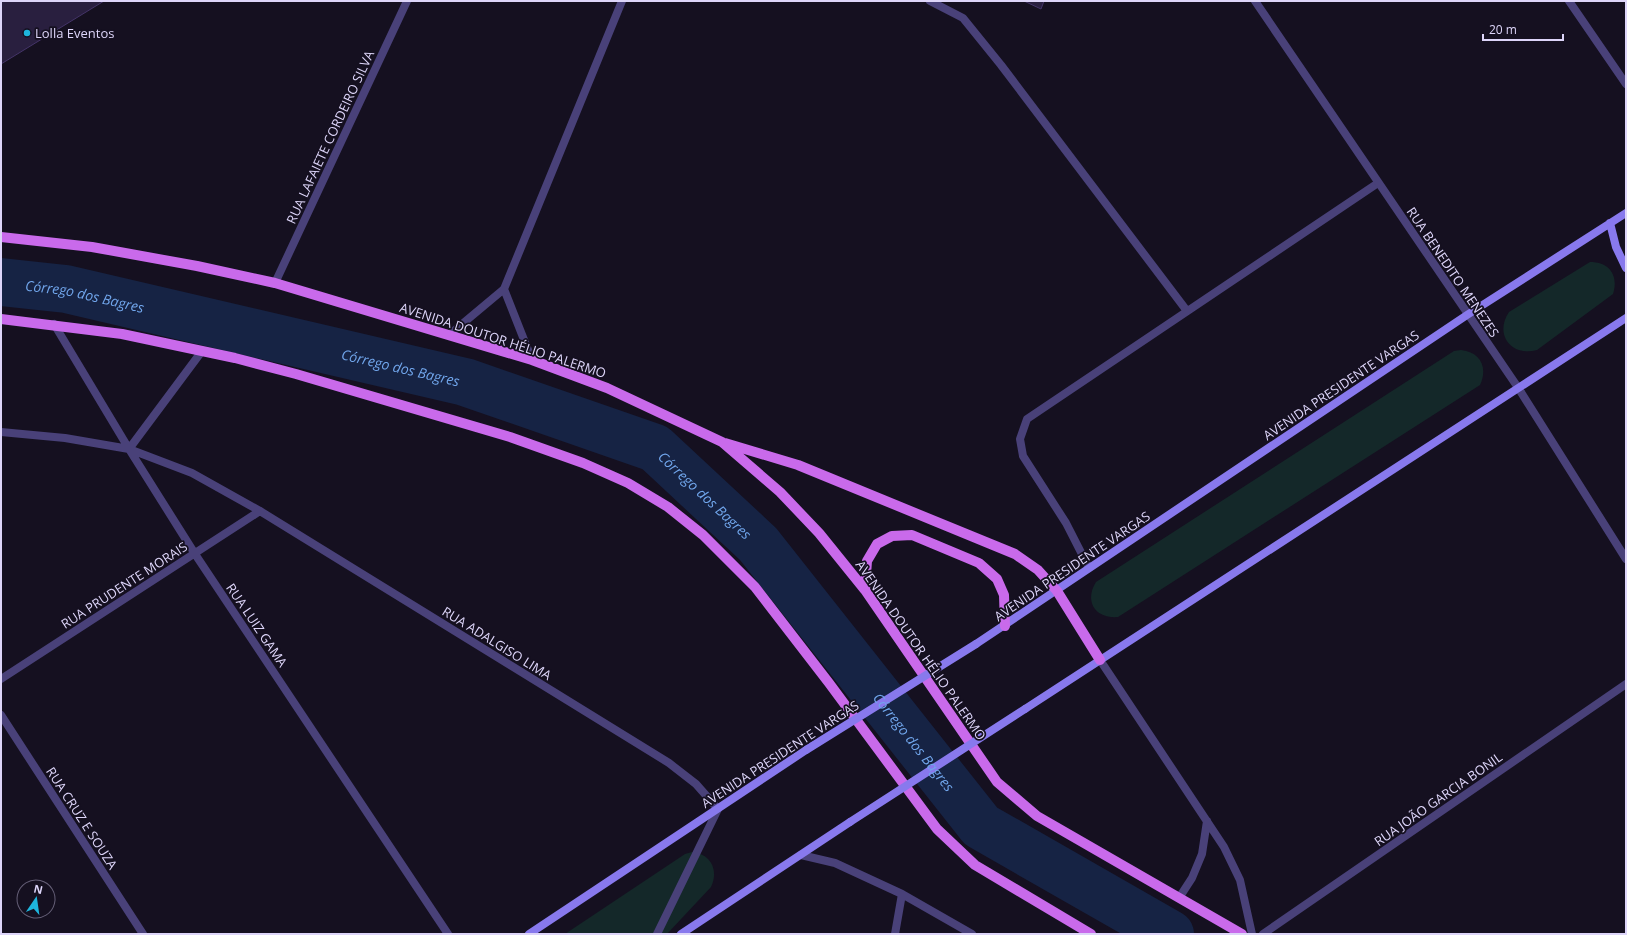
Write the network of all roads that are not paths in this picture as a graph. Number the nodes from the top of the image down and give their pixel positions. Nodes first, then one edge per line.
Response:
1 (407, 1) edge
2 (622, 1) edge
3 (930, 1) edge
4 (1254, 1) edge
5 (1569, 1) edge
6 (1626, 84) edge
7 (1378, 183) junction
8 (1626, 213) edge
9 (1610, 223) junction
10 (1, 237) edge
11 (1626, 268) edge
12 (275, 283) junction
13 (504, 289) junction
14 (1187, 311) junction
15 (1468, 315) junction
16 (1, 318) edge
17 (1626, 318) edge
18 (54, 324) junction
19 (449, 335) junction
20 (202, 351) junction
21 (532, 360) junction
22 (1519, 389) junction
23 (1, 432) edge
24 (722, 442) junction
25 (129, 449) junction
26 (260, 511) junction
27 (195, 554) junction
28 (1626, 559) edge
29 (1089, 568) junction
30 (865, 590) junction
31 (1057, 590) junction
32 (1005, 626) junction
33 (1100, 660) junction
34 (1, 679) edge
35 (1626, 684) edge
36 (1, 715) edge
37 (718, 809) junction
38 (1207, 821) junction
39 (801, 855) junction
40 (902, 894) junction
41 (1179, 898) junction
42 (143, 934) edge
43 (448, 934) edge
44 (529, 934) edge
45 (657, 934) edge
46 (680, 934) edge
47 (895, 934) edge
48 (972, 934) edge
49 (1091, 934) edge
50 (1242, 934) edge
51 (1252, 934) edge
52 (1263, 934) edge

1 - 12 street, RUA LAFAIETE CORDEIRO SILVA
2 - 13 street
3 - 14 street
4 - 7 street, RUA BENEDITO MENEZES
5 - 6 street
7 - 14 street
7 - 15 street, RUA BENEDITO MENEZES
8 - 9 main road, AVENIDA PRESIDENTE VARGAS
9 - 11 main road
9 - 15 main road, AVENIDA PRESIDENTE VARGAS
10 - 12 main road, AVENIDA DOUTOR HÉLIO PALERMO
12 - 19 main road, AVENIDA DOUTOR HÉLIO PALERMO
13 - 19 street
13 - 21 street
14 - 29 street
15 - 22 street, RUA BENEDITO MENEZES
15 - 29 main road, AVENIDA PRESIDENTE VARGAS
16 - 18 main road
17 - 22 main road
18 - 20 main road
18 - 25 street, RUA LUIZ GAMA
19 - 21 main road, AVENIDA DOUTOR HÉLIO PALERMO
20 - 25 street
20 - 49 main road
21 - 24 main road, AVENIDA DOUTOR HÉLIO PALERMO
22 - 28 street, RUA BENEDITO MENEZES
22 - 33 main road
23 - 25 street, RUA ADALGISO LIMA
24 - 30 main road, AVENIDA DOUTOR HÉLIO PALERMO
24 - 31 main road
25 - 26 street, RUA ADALGISO LIMA
25 - 27 street, RUA LUIZ GAMA
26 - 27 street, RUA PRUDENTE MORAIS
26 - 37 street, RUA ADALGISO LIMA
27 - 34 street, RUA PRUDENTE MORAIS
27 - 43 street, RUA LUIZ GAMA
29 - 31 main road, AVENIDA PRESIDENTE VARGAS
30 - 32 main road
30 - 41 main road, AVENIDA DOUTOR HÉLIO PALERMO
31 - 32 main road, AVENIDA PRESIDENTE VARGAS
31 - 33 main road
32 - 37 main road, AVENIDA PRESIDENTE VARGAS, bridge
33 - 38 street
33 - 39 main road, bridge
35 - 52 street, RUA JOÃO GARCIA BONIL
36 - 42 street, RUA CRUZ E SOUZA
37 - 44 main road, AVENIDA PRESIDENTE VARGAS
37 - 45 street
38 - 41 street
38 - 51 street
39 - 40 street
39 - 46 main road
40 - 47 street
40 - 48 street
41 - 50 main road, AVENIDA DOUTOR HÉLIO PALERMO

